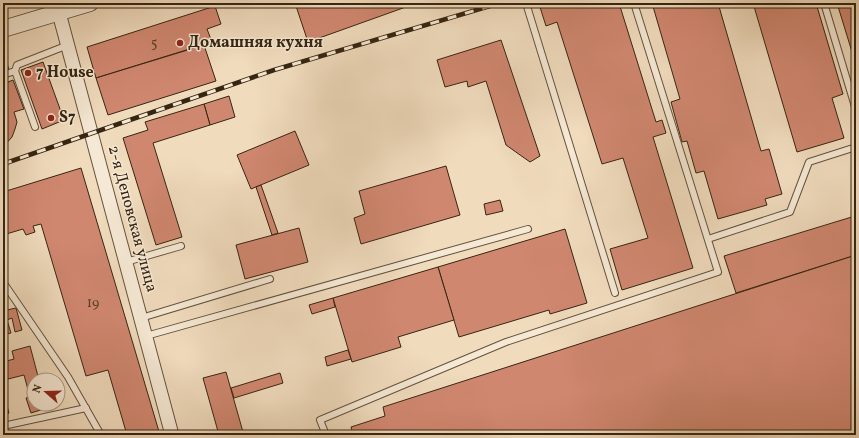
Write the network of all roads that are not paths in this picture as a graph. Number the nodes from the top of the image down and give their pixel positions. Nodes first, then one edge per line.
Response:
1 (526, 3) edge
2 (634, 3) edge
3 (824, 3) edge
4 (82, 4) edge
5 (59, 12) junction
6 (3, 29) edge
7 (68, 45) junction
8 (15, 71) junction
9 (3, 75) edge
10 (856, 110) edge
11 (35, 127) dead end
12 (856, 147) edge
13 (528, 229) dead end
14 (708, 239) junction
15 (181, 246) dead end
16 (126, 262) junction
17 (270, 279) dead end
18 (3, 282) edge
19 (615, 293) dead end
20 (141, 318) junction
21 (146, 336) junction
22 (86, 408) junction
23 (3, 426) edge
24 (101, 435) edge
25 (172, 435) edge
26 (326, 435) edge

1 - 19 lane
2 - 14 lane
3 - 10 lane
4 - 5 street
5 - 6 street
5 - 7 street, 2-я Деповская улица
7 - 8 lane
7 - 16 street, 2-я Деповская улица
8 - 9 lane
8 - 11 lane
12 - 14 lane
13 - 21 lane
14 - 26 lane
15 - 16 lane
16 - 20 street, 2-я Деповская улица
17 - 20 lane
18 - 22 lane
20 - 21 street, 2-я Деповская улица
21 - 25 street, 2-я Деповская улица
22 - 23 lane
22 - 24 lane

